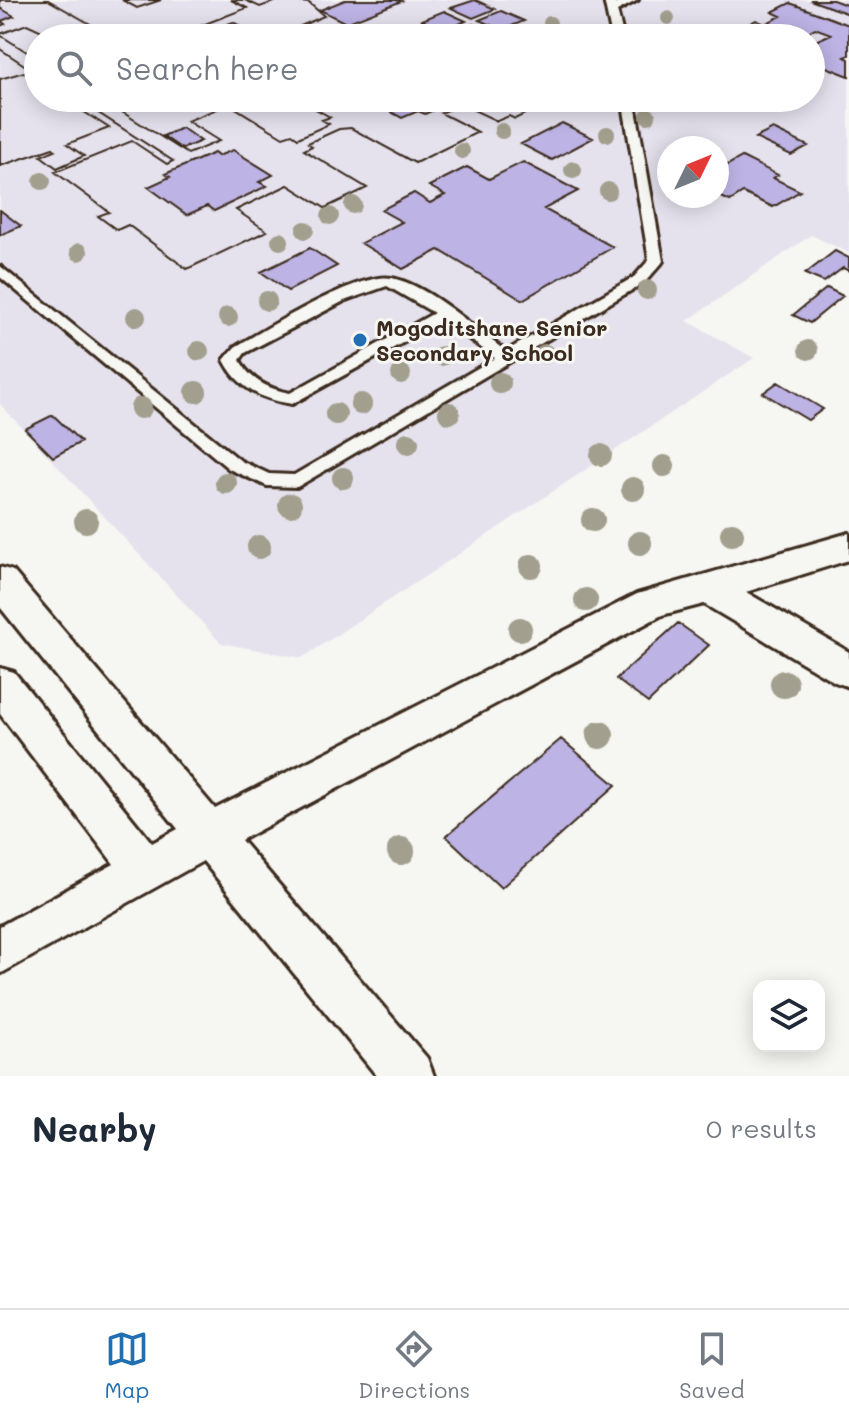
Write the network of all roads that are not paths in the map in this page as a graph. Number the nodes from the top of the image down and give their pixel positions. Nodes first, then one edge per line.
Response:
1 (633, 0) edge
2 (611, 4) edge
3 (615, 24) edge
4 (630, 112) edge
5 (0, 270) edge
6 (443, 314) junction
7 (507, 359) junction
8 (849, 546) edge
9 (0, 581) edge
10 (706, 587) junction
11 (849, 671) edge
12 (0, 684) edge
13 (208, 835) junction
14 (146, 870) junction
15 (0, 951) edge
16 (409, 1076) edge

1 - 2 lane
2 - 3 lane
4 - 7 lane
5 - 7 lane
6 - 6 lane
6 - 7 lane
8 - 10 street
9 - 13 street
10 - 11 street
10 - 13 street
12 - 14 street
13 - 14 street
13 - 16 street
14 - 15 street

